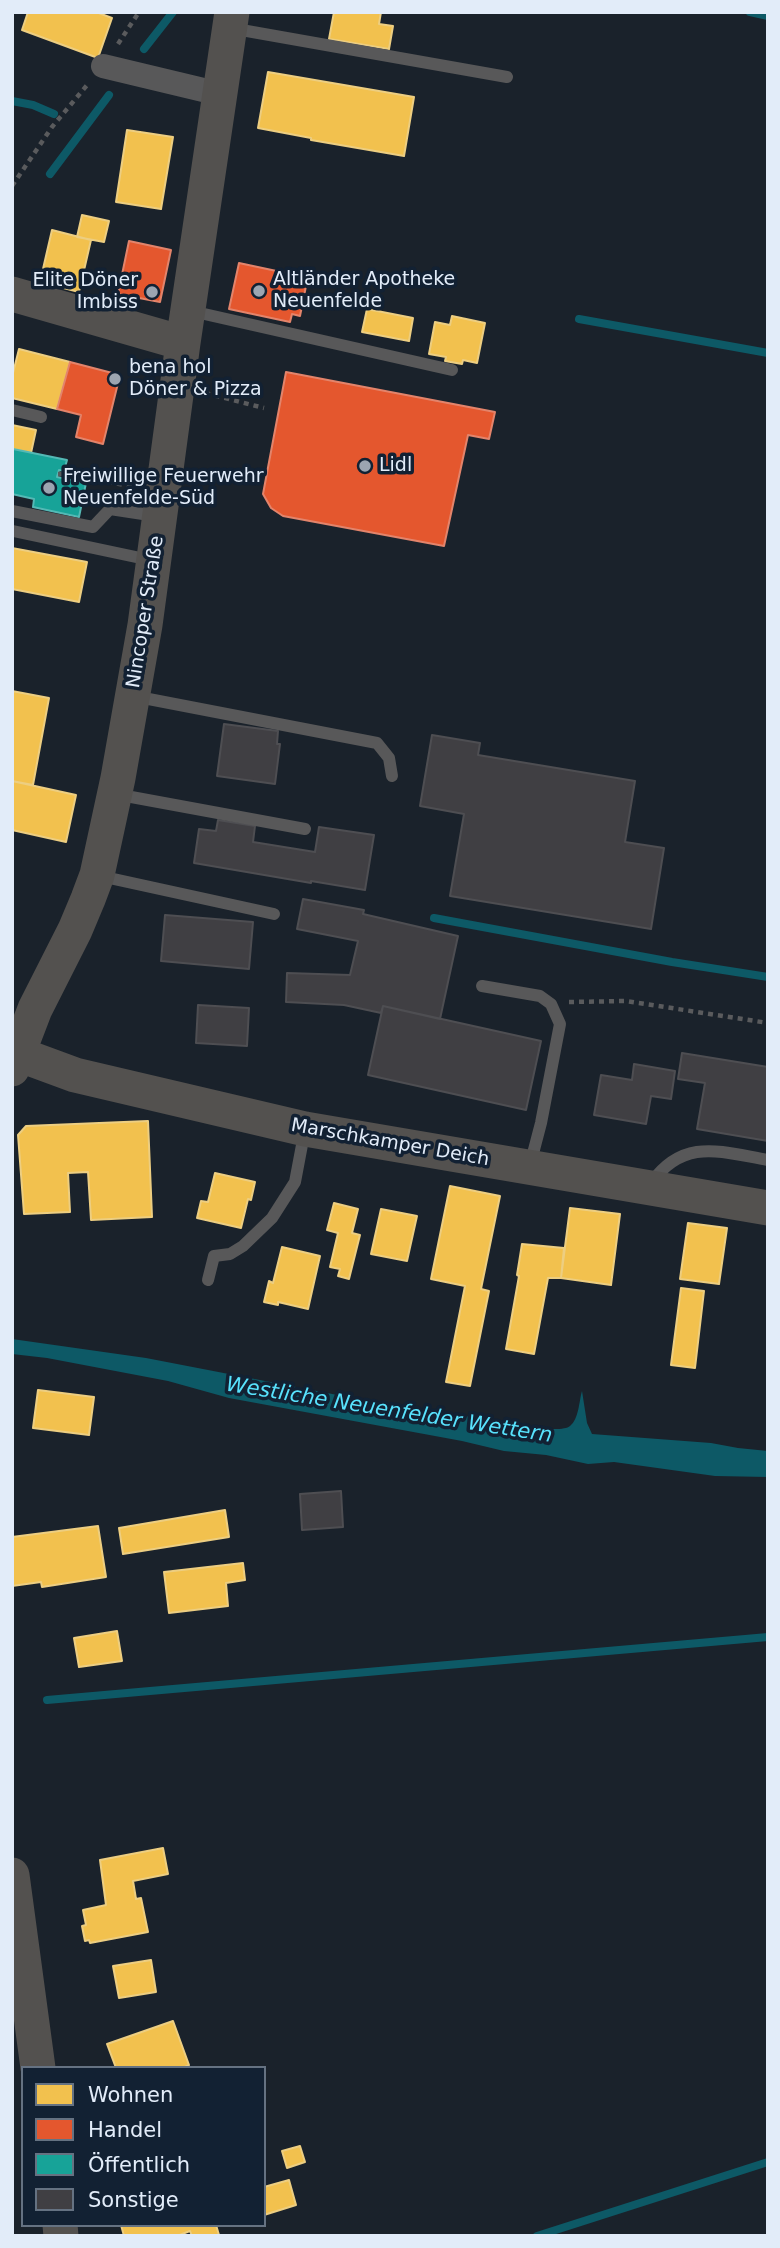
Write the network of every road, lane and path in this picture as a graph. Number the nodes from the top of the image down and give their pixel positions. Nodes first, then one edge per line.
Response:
1 (139, 12) edge
2 (231, 20) edge
3 (103, 66) junction
4 (507, 77) dead end
5 (220, 94) junction
6 (12, 186) edge
7 (12, 294) edge
8 (185, 326) junction
9 (452, 370) dead end
10 (177, 386) junction
11 (264, 408) dead end
12 (12, 410) edge
13 (41, 418) dead end
14 (58, 474) dead end
15 (162, 505) junction
16 (12, 511) edge
17 (13, 531) edge
18 (154, 561) junction
19 (133, 696) junction
20 (391, 776) dead end
21 (115, 794) junction
22 (305, 828) dead end
23 (97, 875) junction
24 (274, 914) dead end
25 (482, 986) dead end
26 (551, 1003) junction
27 (768, 1023) edge
28 (15, 1062) edge
29 (305, 1129) junction
30 (768, 1160) edge
31 (529, 1168) junction
32 (647, 1189) junction
33 (768, 1208) edge
34 (208, 1280) dead end
35 (12, 1875) edge
36 (18, 1962) edge
37 (38, 2066) edge

1 - 3 path
2 - 4 lane
2 - 5 main road, Nincoper Straße
3 - 5 street
3 - 6 path
5 - 8 main road, Nincoper Straße
7 - 8 main road
8 - 9 lane
8 - 10 main road, Nincoper Straße
10 - 11 path
10 - 15 main road, Nincoper Straße
12 - 13 lane
14 - 15 path
15 - 16 lane
15 - 18 main road, Nincoper Straße
17 - 18 lane
18 - 19 main road, Nincoper Straße
19 - 20 lane
19 - 21 main road, Nincoper Straße
21 - 22 lane
21 - 23 main road, Nincoper Straße
23 - 24 lane
23 - 28 main road, Nincoper Straße
25 - 26 lane
26 - 27 path
26 - 31 lane
28 - 29 main road, Marschkamper Deich
29 - 31 main road, Marschkamper Deich
29 - 34 lane
30 - 32 lane
31 - 32 main road, Marschkamper Deich
32 - 33 main road, Marschkamper Deich
35 - 36 main road
36 - 37 main road

